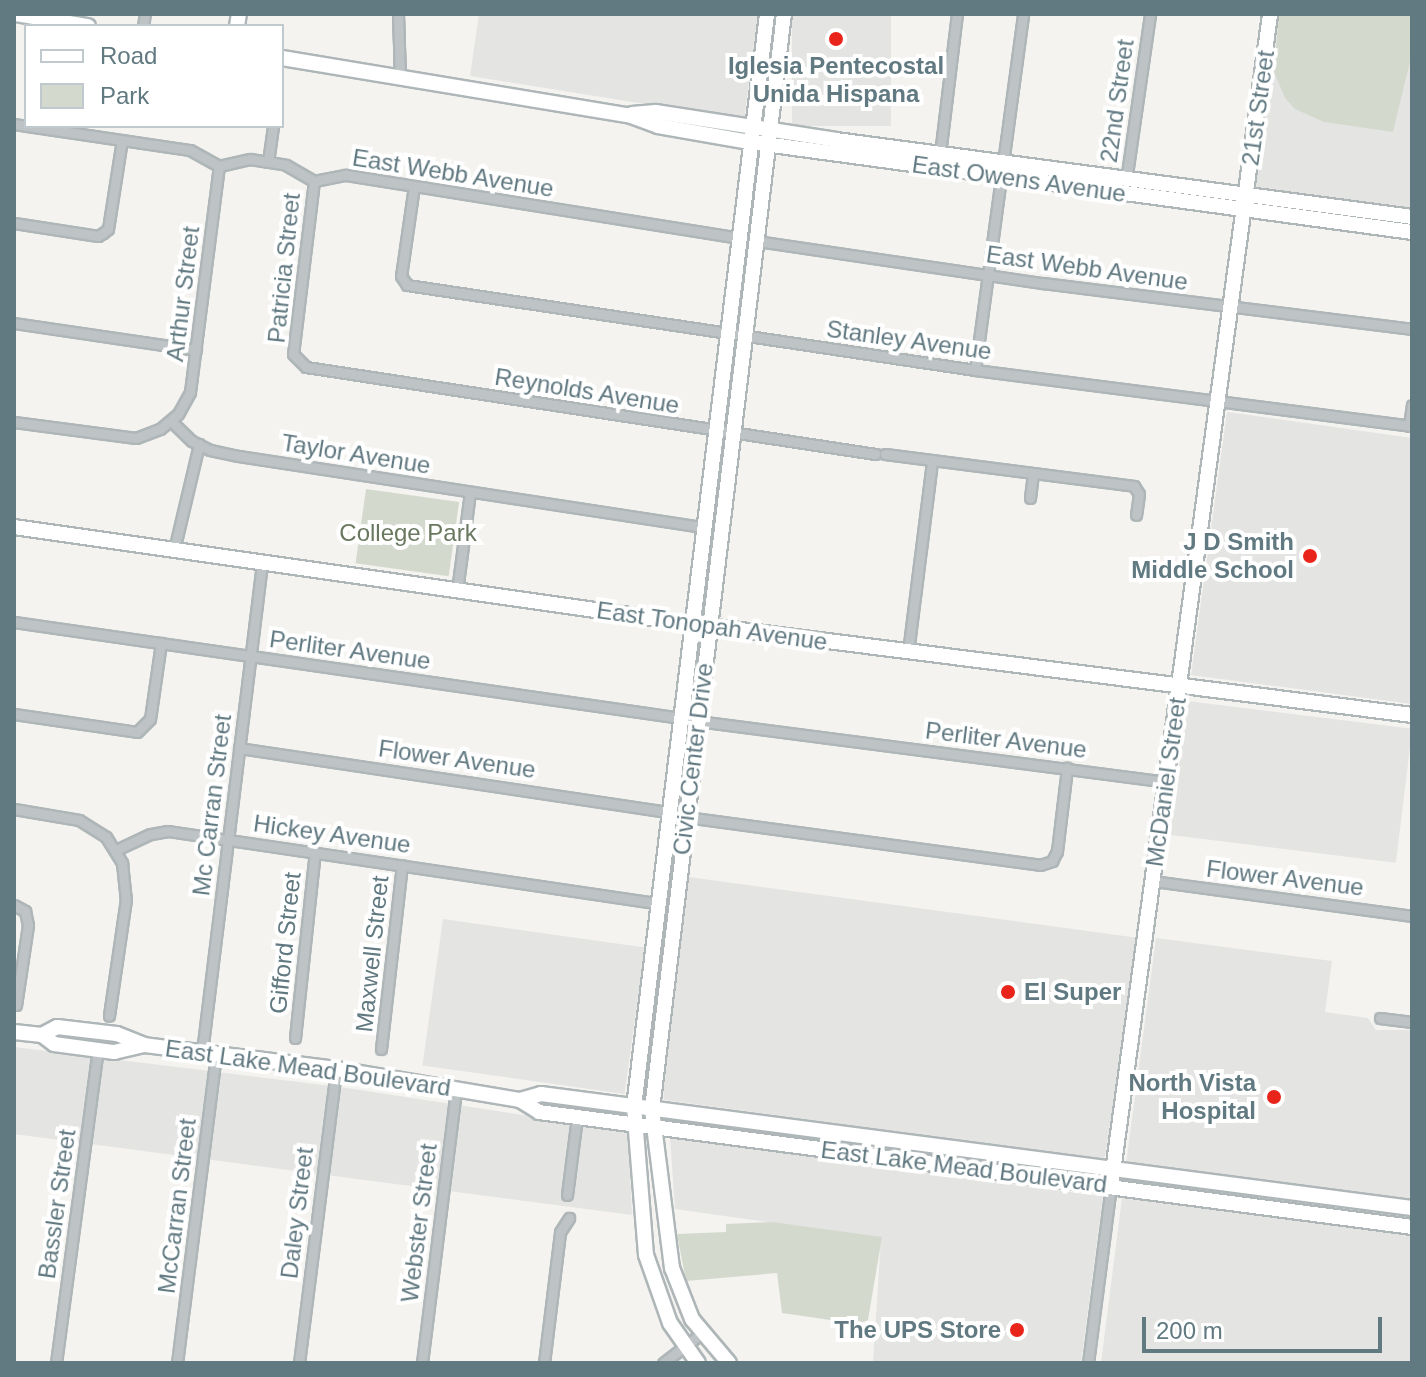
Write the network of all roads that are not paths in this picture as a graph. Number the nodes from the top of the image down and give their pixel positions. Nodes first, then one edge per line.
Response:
1 (16, 14) edge
2 (398, 14) edge
3 (767, 14) edge
4 (784, 14) edge
5 (957, 14) edge
6 (1023, 14) edge
7 (1150, 14) edge
8 (1270, 14) edge
9 (51, 17) edge
10 (80, 24) edge
11 (284, 58) edge
12 (400, 77) junction
13 (40, 128) edge
14 (273, 128) edge
15 (751, 135) junction
16 (767, 137) junction
17 (122, 140) junction
18 (940, 154) junction
19 (268, 162) junction
20 (219, 166) junction
21 (1002, 170) junction
22 (314, 181) junction
23 (414, 186) junction
24 (1126, 186) junction
25 (1245, 202) junction
26 (1358, 210) junction
27 (1412, 217) edge
28 (1342, 222) junction
29 (14, 223) edge
30 (1412, 232) edge
31 (740, 238) junction
32 (757, 241) junction
33 (988, 275) junction
34 (1231, 307) junction
35 (14, 323) edge
36 (1412, 329) edge
37 (728, 334) junction
38 (746, 337) junction
39 (196, 350) junction
40 (295, 359) joint
41 (975, 370) junction
42 (1218, 403) junction
43 (1412, 405) edge
44 (171, 421) junction
45 (14, 422) edge
46 (1410, 426) edge
47 (716, 431) junction
48 (734, 434) junction
49 (199, 444) junction
50 (932, 461) junction
51 (1033, 474) junction
52 (470, 492) junction
53 (1030, 498) dead end
54 (1136, 515) dead end
55 (14, 527) edge
56 (706, 528) junction
57 (174, 550) junction
58 (262, 562) junction
59 (457, 591) junction
60 (14, 622) edge
61 (693, 624) junction
62 (710, 626) junction
63 (161, 643) junction
64 (908, 652) junction
65 (250, 656) junction
66 (1179, 686) junction
67 (14, 714) edge
68 (1412, 715) edge
69 (681, 718) junction
70 (698, 721) junction
71 (239, 748) junction
72 (675, 761) junction
73 (1067, 768) junction
74 (1166, 782) junction
75 (14, 809) edge
76 (668, 812) junction
77 (686, 817) junction
78 (228, 839) junction
79 (116, 850) junction
80 (315, 852) junction
81 (680, 863) junction
82 (402, 865) junction
83 (1153, 881) junction
84 (658, 903) junction
85 (14, 905) edge
86 (1412, 916) edge
87 (16, 1005) dead end
88 (109, 1016) dead end
89 (1380, 1018) dead end
90 (1412, 1022) edge
91 (14, 1032) edge
92 (42, 1035) junction
93 (295, 1038) dead end
94 (144, 1045) junction
95 (381, 1049) dead end
96 (98, 1050) junction
97 (209, 1053) junction
98 (336, 1069) junction
99 (456, 1089) junction
100 (520, 1100) junction
101 (634, 1107) junction
102 (652, 1109) junction
103 (577, 1117) junction
104 (636, 1125) junction
105 (654, 1127) junction
106 (900, 1142) junction
107 (898, 1158) junction
108 (1113, 1169) junction
109 (1111, 1186) junction
110 (1242, 1186) junction
111 (567, 1195) dead end
112 (1270, 1207) junction
113 (1412, 1208) edge
114 (569, 1218) dead end
115 (1412, 1227) edge
116 (702, 1333) junction
117 (685, 1348) junction
118 (56, 1363) edge
119 (177, 1363) edge
120 (299, 1363) edge
121 (422, 1363) edge
122 (544, 1363) edge
123 (663, 1363) edge
124 (698, 1363) edge
125 (729, 1363) edge
126 (1088, 1363) edge

1 - 9 main road
2 - 12 street
3 - 15 main road, Civic Center Drive
4 - 16 main road, Civic Center Drive
5 - 18 street
6 - 21 street
7 - 24 street, 22nd Street
8 - 25 main road, 21st Street
9 - 10 main road
11 - 12 main road, East Owens Avenue
12 - 15 main road, East Owens Avenue
13 - 17 street
14 - 19 street, Patricia Street
15 - 16 main road, East Owens Avenue
15 - 31 main road, Civic Center Drive
16 - 18 main road, East Owens Avenue
16 - 21 main road, East Owens Avenue
16 - 32 main road, Civic Center Drive
17 - 20 street
17 - 29 street
18 - 21 main road, East Owens Avenue
19 - 20 street
19 - 22 street
20 - 39 street, Arthur Street
21 - 24 main road, East Owens Avenue
21 - 33 street
22 - 23 street, East Webb Avenue
22 - 40 street, Patricia Street
23 - 31 street, East Webb Avenue
23 - 37 street, Stanley Avenue
24 - 25 main road, East Owens Avenue
25 - 26 main road, East Owens Avenue
25 - 28 main road, East Owens Avenue
25 - 34 main road, McDaniel Street
26 - 27 main road, East Owens Avenue
26 - 28 main road
28 - 30 main road, East Owens Avenue
31 - 37 main road, Civic Center Drive
32 - 33 street, East Webb Avenue
32 - 38 main road, Civic Center Drive
33 - 34 street, East Webb Avenue
33 - 41 street
34 - 36 street, East Webb Avenue
34 - 42 main road, McDaniel Street
35 - 39 street
37 - 38 street, Stanley Avenue
37 - 47 main road, Civic Center Drive
38 - 41 street, Stanley Avenue
38 - 48 main road, Civic Center Drive
39 - 44 street, Arthur Street
40 - 47 street, Reynolds Avenue
41 - 42 street, Stanley Avenue
42 - 46 street, Stanley Avenue
42 - 66 main road, McDaniel Street
43 - 46 street
44 - 45 street
44 - 49 street, Taylor Avenue
47 - 48 street, Reynolds Avenue
47 - 56 main road, Civic Center Drive
48 - 50 street, Reynolds Avenue
48 - 62 main road, Civic Center Drive
49 - 52 street, Taylor Avenue
49 - 57 street
50 - 51 street, Reynolds Avenue
50 - 64 street
51 - 53 street
51 - 54 street, Reynolds Avenue
52 - 56 street, Taylor Avenue
52 - 59 street
55 - 57 main road, East Tonopah Avenue
56 - 61 main road, Civic Center Drive
57 - 58 main road, East Tonopah Avenue
58 - 59 main road, East Tonopah Avenue
58 - 65 street, Mc Carran Street
59 - 61 main road, East Tonopah Avenue
60 - 63 street, Perliter Avenue
61 - 62 main road, East Tonopah Avenue
61 - 69 main road, Civic Center Drive
62 - 64 main road, East Tonopah Avenue
62 - 70 main road, Civic Center Drive
63 - 65 street, Perliter Avenue
63 - 67 street
64 - 66 main road, East Tonopah Avenue
65 - 69 street, Perliter Avenue
65 - 71 street, Mc Carran Street
66 - 68 main road, East Tonopah Avenue
66 - 74 main road, McDaniel Street
69 - 72 main road, Civic Center Drive
70 - 73 street, Perliter Avenue
70 - 77 main road, Civic Center Drive
71 - 76 street, Flower Avenue
71 - 78 street, Mc Carran Street
72 - 76 main road, Civic Center Drive
72 - 77 main road
73 - 74 street, Perliter Avenue
73 - 77 street
74 - 83 main road, McDaniel Street
75 - 79 street
76 - 81 main road
76 - 84 main road, Civic Center Drive
77 - 81 main road, Civic Center Drive
78 - 79 street, Hickey Avenue
78 - 80 street, Hickey Avenue
78 - 97 street, Mc Carran Street
79 - 88 street
80 - 82 street, Hickey Avenue
80 - 93 street, Gifford Street
81 - 102 main road, Civic Center Drive
82 - 84 street, Hickey Avenue
82 - 95 street, Maxwell Street
83 - 86 street, Flower Avenue
83 - 108 main road, McDaniel Street
84 - 101 main road, Civic Center Drive
85 - 87 street
89 - 90 street
91 - 92 main road, East Lake Mead Boulevard
92 - 94 main road, East Lake Mead Boulevard
92 - 96 main road, East Lake Mead Boulevard
94 - 96 main road, East Lake Mead Boulevard
94 - 97 main road, East Lake Mead Boulevard
96 - 118 street, Bassler Street
97 - 98 main road, East Lake Mead Boulevard
97 - 119 street, McCarran Street
98 - 99 main road, East Lake Mead Boulevard
98 - 120 street, Daley Street
99 - 100 main road, East Lake Mead Boulevard
99 - 121 street, Webster Street
100 - 101 main road, East Lake Mead Boulevard
100 - 103 main road, East Lake Mead Boulevard
101 - 102 main road, East Lake Mead Boulevard
101 - 104 main road, Civic Center Drive
102 - 105 main road, Civic Center Drive
102 - 106 main road, East Lake Mead Boulevard
103 - 104 main road, East Lake Mead Boulevard
103 - 111 street
104 - 105 main road, East Lake Mead Boulevard
104 - 117 main road, Civic Center Drive
105 - 107 main road, East Lake Mead Boulevard
105 - 116 main road, Civic Center Drive
106 - 107 main road
106 - 108 main road, East Lake Mead Boulevard
107 - 109 main road, East Lake Mead Boulevard
108 - 109 main road, McDaniel Street
108 - 110 main road, East Lake Mead Boulevard
109 - 112 main road, East Lake Mead Boulevard
109 - 126 street, McDaniel Street
110 - 112 main road
110 - 113 main road, East Lake Mead Boulevard
112 - 115 main road, East Lake Mead Boulevard
114 - 122 street
116 - 117 street
116 - 125 main road, Civic Center Drive
117 - 123 street
117 - 124 main road, Civic Center Drive

